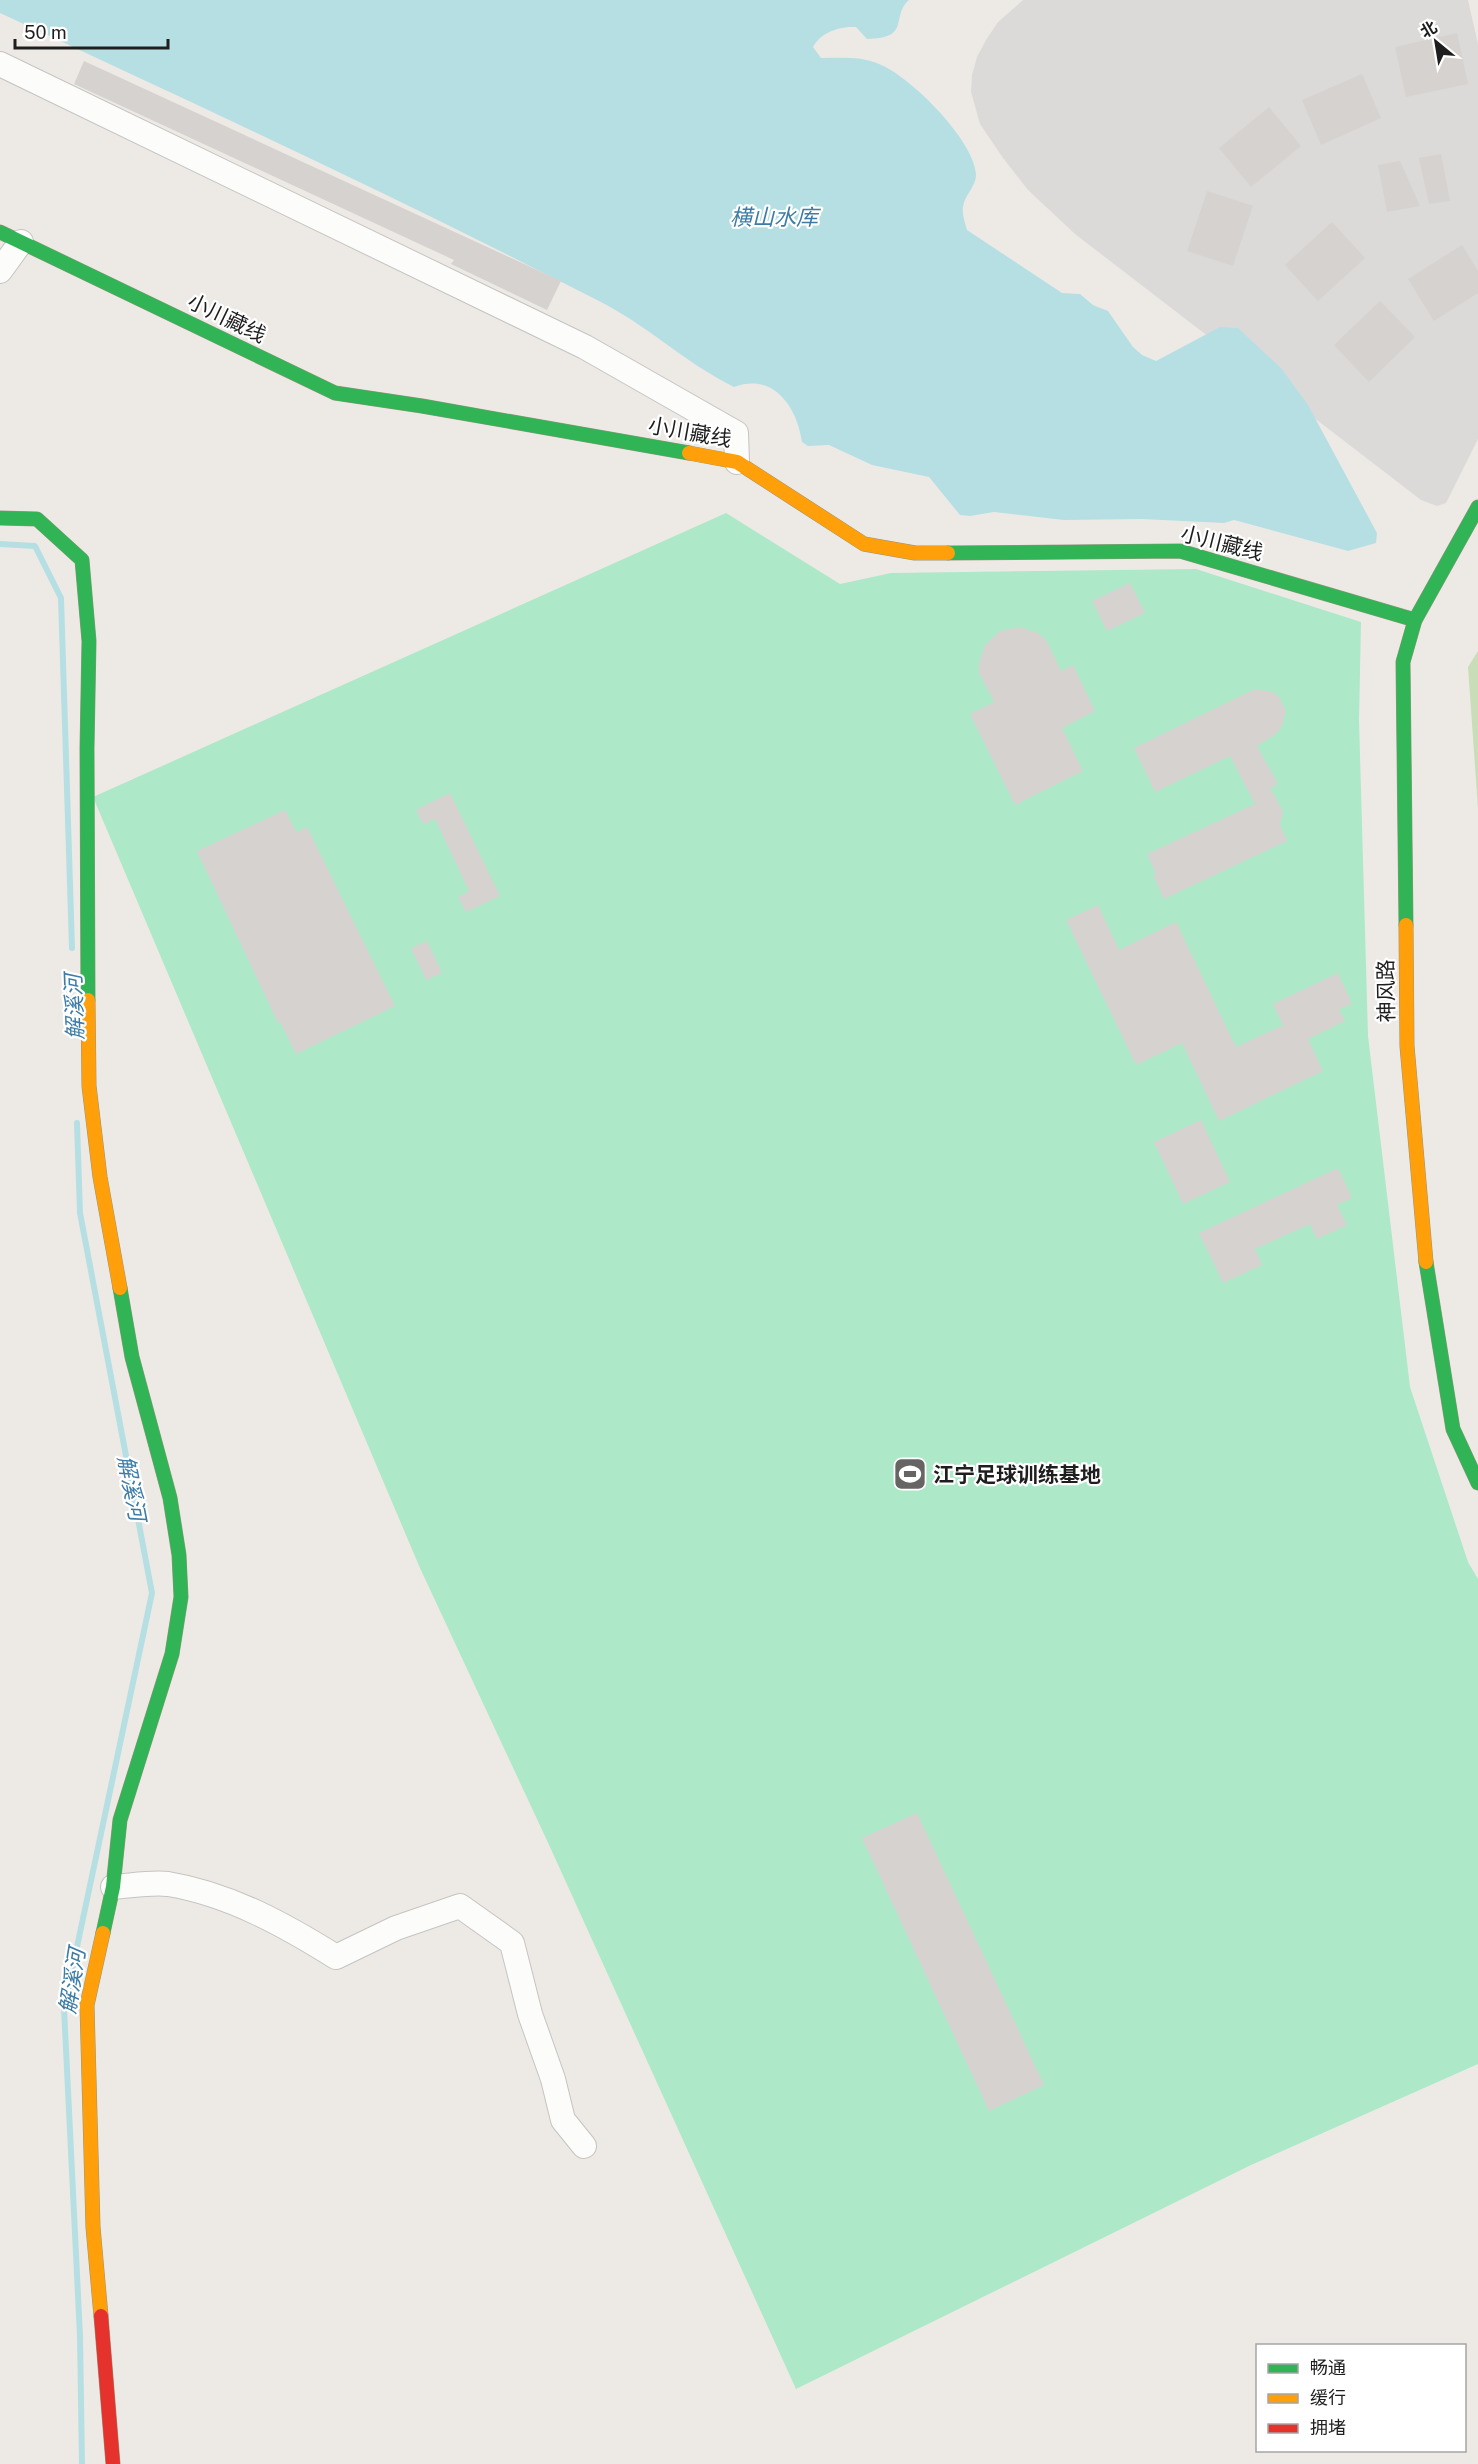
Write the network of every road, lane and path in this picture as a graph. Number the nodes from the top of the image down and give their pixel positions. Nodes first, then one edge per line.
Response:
1 (0, 64) edge
2 (10, 237) edge
3 (0, 271) edge
4 (737, 462) junction
5 (1478, 507) edge
6 (0, 518) edge
7 (1415, 620) junction
8 (1478, 1483) edge
9 (113, 1887) junction
10 (584, 2146) dead end
11 (113, 2464) edge

1 - 4 street
2 - 3 street
2 - 4 street, 小川藏线
4 - 7 street, 小川藏线
5 - 7 street, 神风路
6 - 9 street
7 - 8 street, 神风路
9 - 10 street
9 - 11 street

